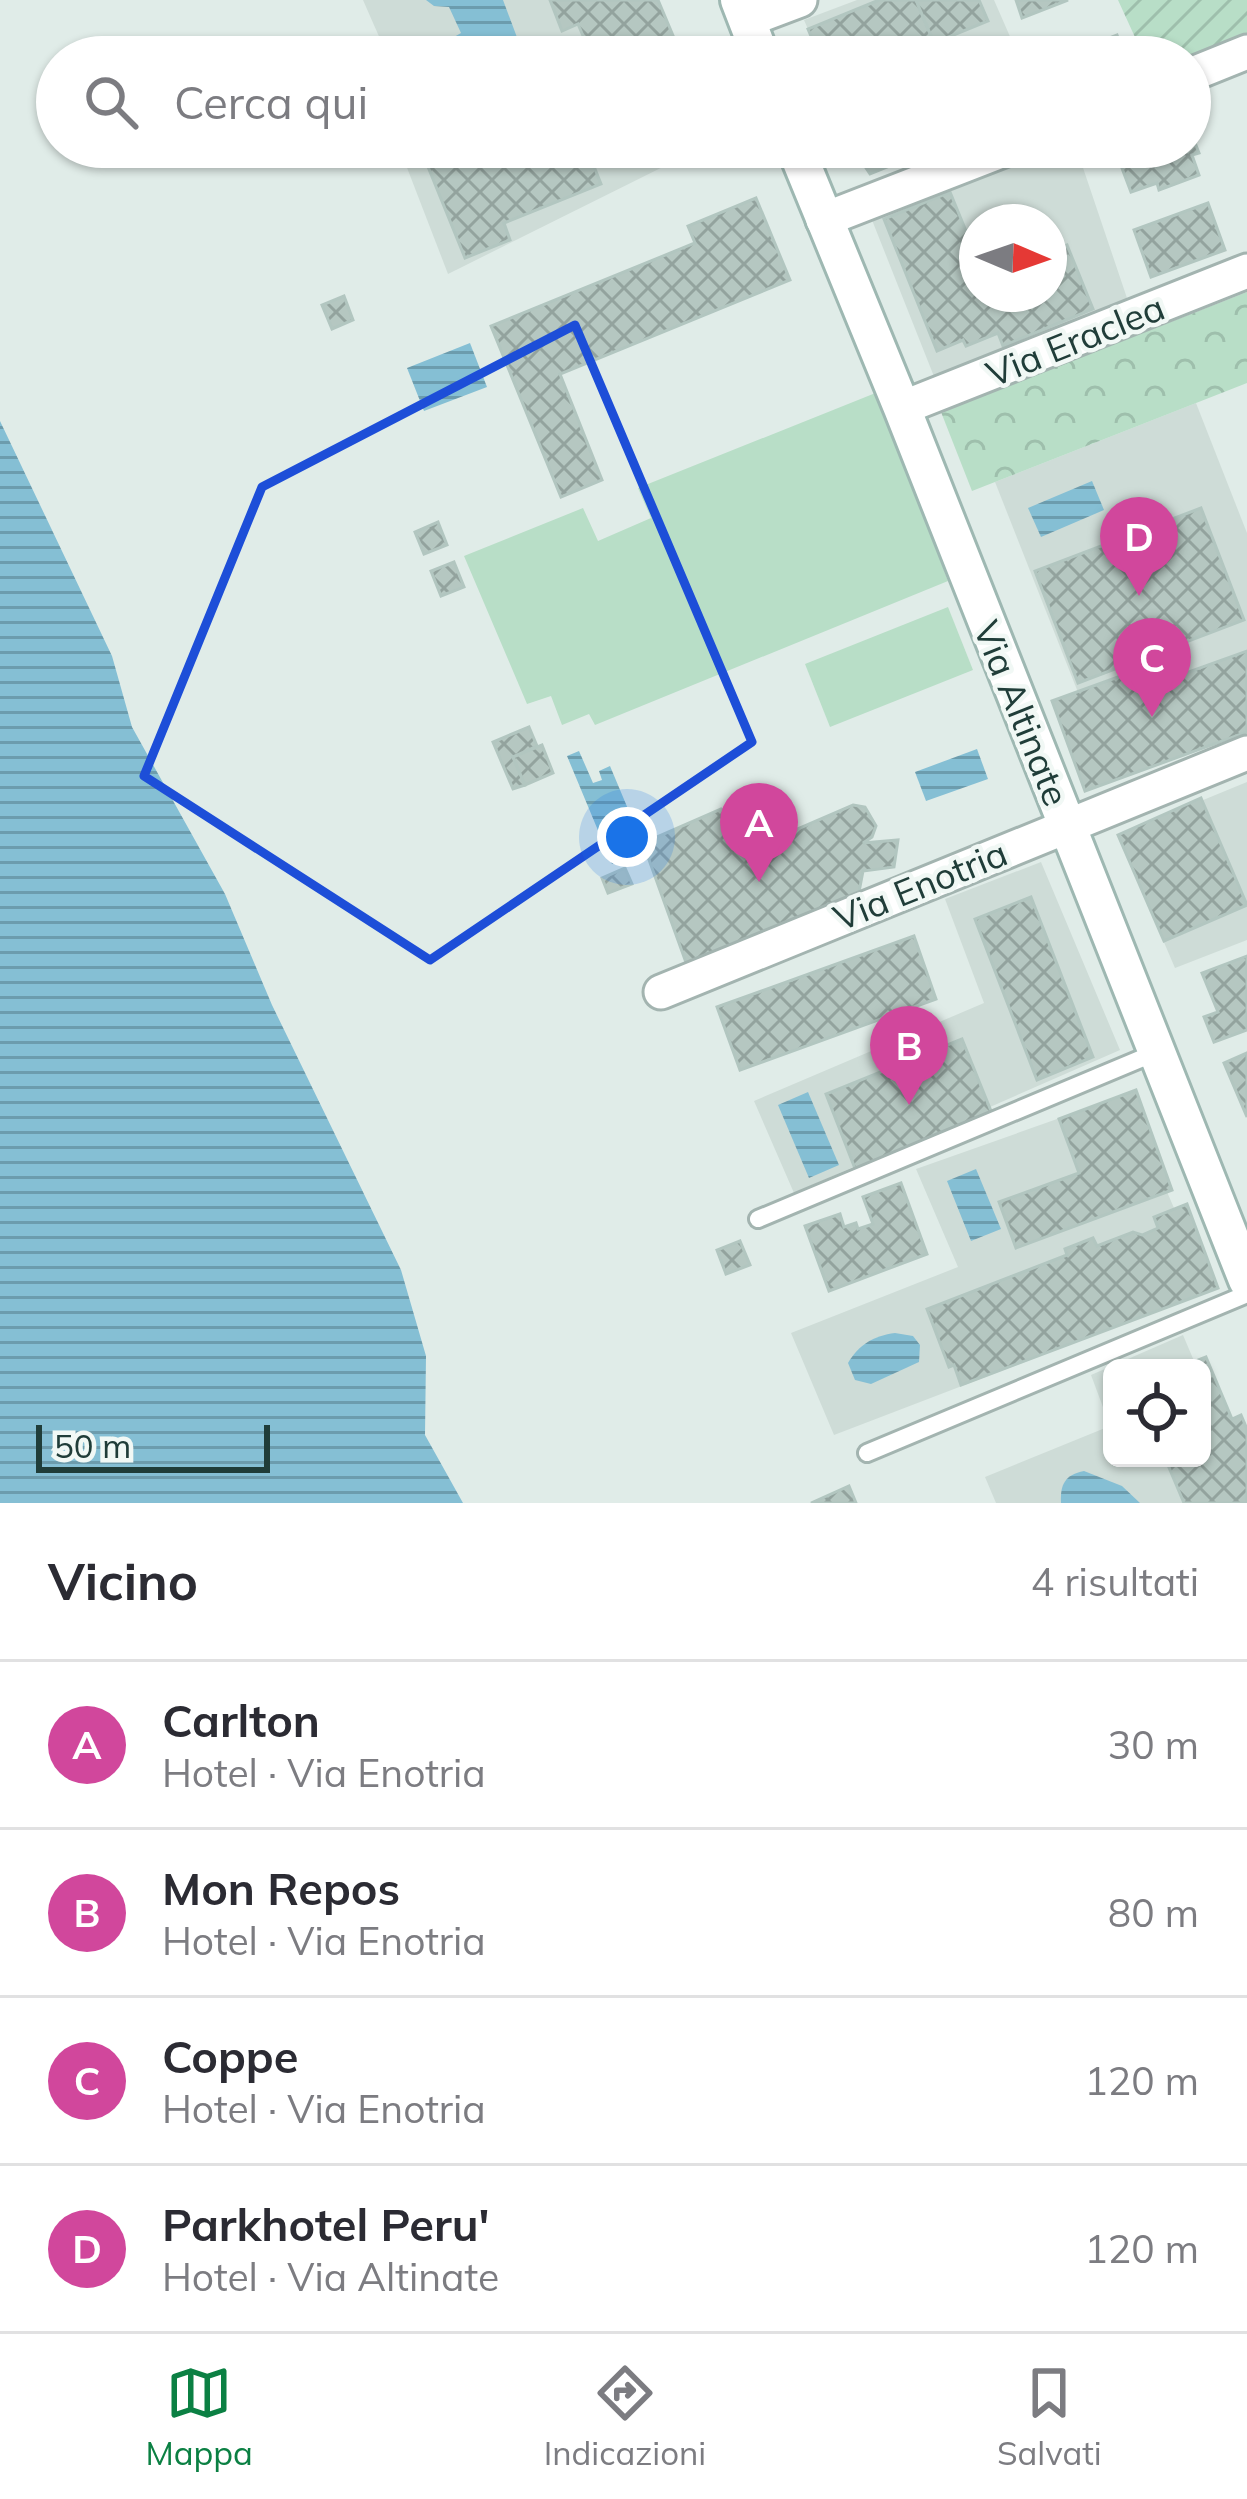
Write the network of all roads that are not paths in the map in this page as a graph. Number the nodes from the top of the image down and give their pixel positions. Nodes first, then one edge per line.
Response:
1 (800, 0) edge
2 (743, 10) edge
3 (1247, 52) edge
4 (1211, 67) edge
5 (803, 168) edge
6 (957, 168) edge
7 (823, 220) junction
8 (1247, 271) edge
9 (902, 408) junction
10 (1247, 753) edge
11 (1067, 825) junction
12 (661, 992) dead end
13 (1157, 1052) junction
14 (758, 1219) dead end
15 (1247, 1280) edge
16 (1247, 1294) edge
17 (867, 1453) dead end

1 - 2 street
3 - 4 street
5 - 7 street, Via Altinate
6 - 7 street
7 - 9 street, Via Altinate
8 - 9 street, Via Eraclea
9 - 11 street, Via Altinate
10 - 11 street, Via Enotria
11 - 12 street, Via Enotria
11 - 13 street, Via Altinate
13 - 14 lane
13 - 15 street, Via Altinate
16 - 17 lane

